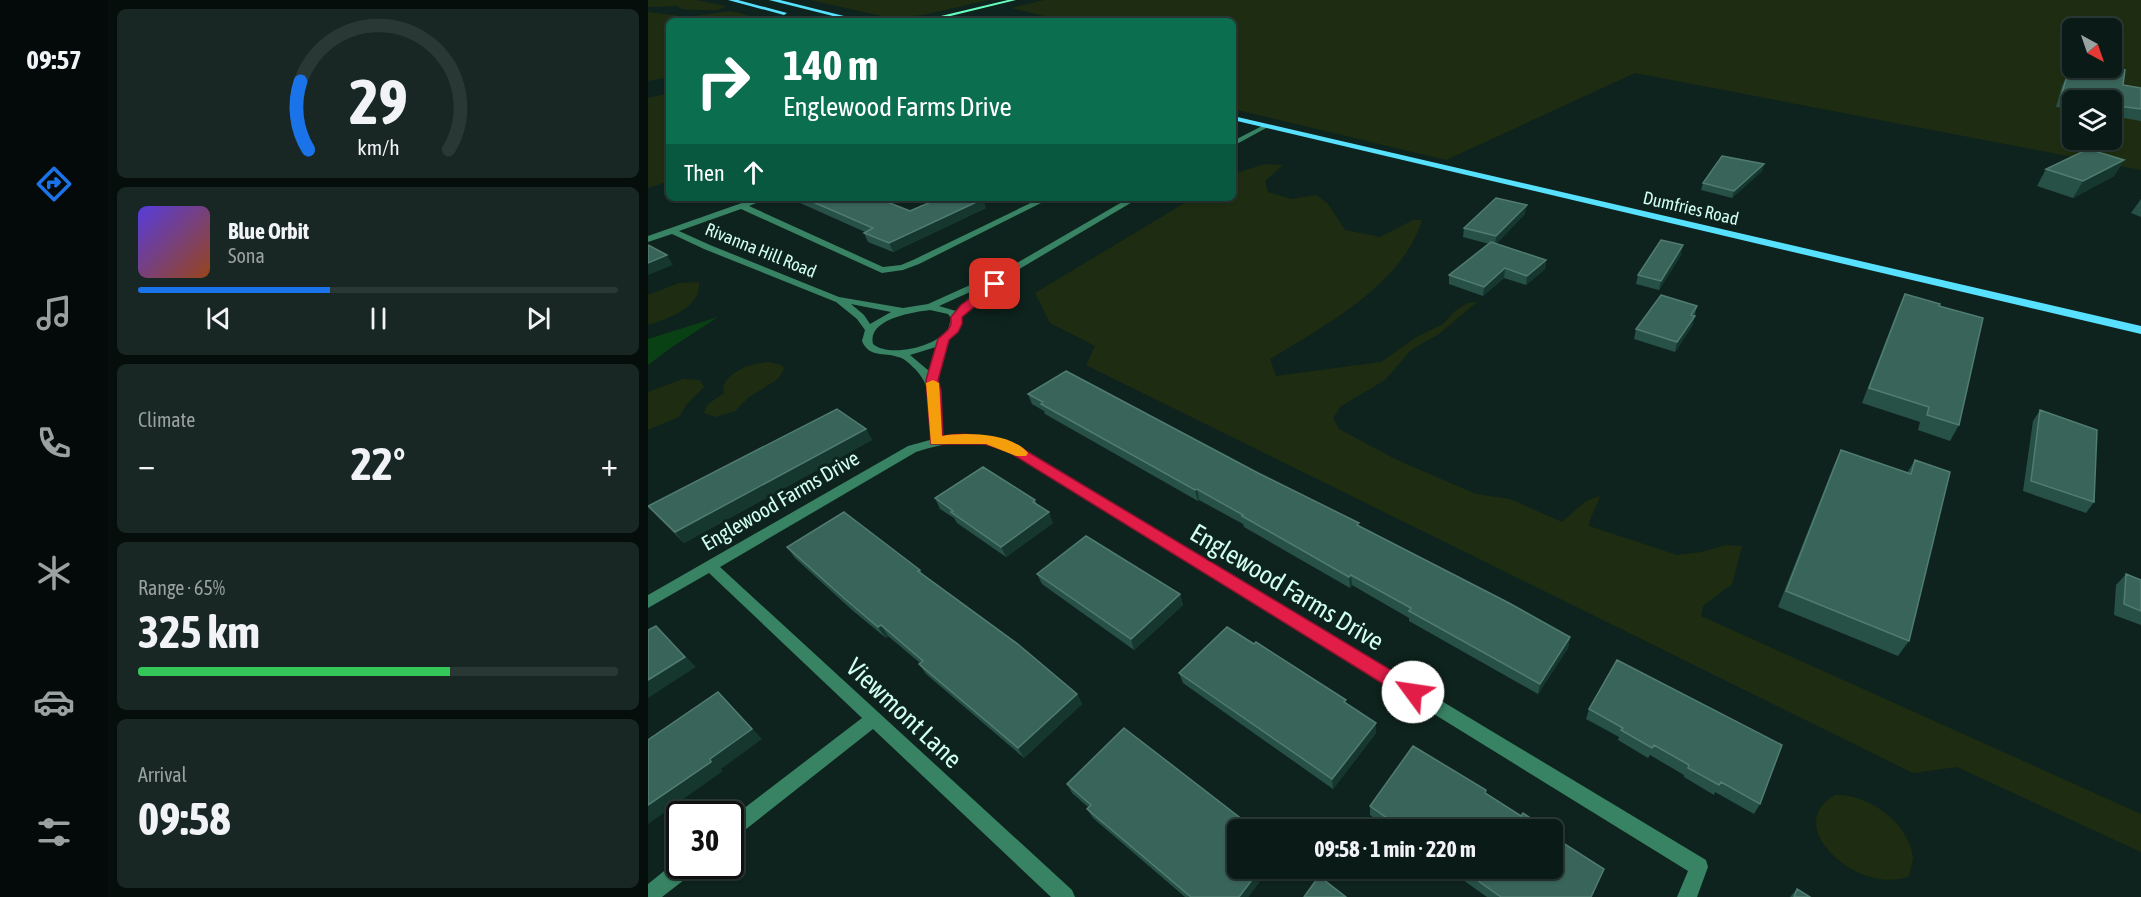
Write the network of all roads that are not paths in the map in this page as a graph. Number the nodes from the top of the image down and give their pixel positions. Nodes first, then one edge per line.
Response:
1 (731, 0) edge
2 (772, 0) edge
3 (1014, 0) edge
4 (790, 14) dead end
5 (848, 18) edge
6 (936, 18) edge
7 (1236, 119) edge
8 (1266, 126) junction
9 (1236, 142) edge
10 (756, 201) edge
11 (1041, 201) edge
12 (1130, 201) edge
13 (742, 206) junction
14 (673, 231) junction
15 (648, 240) edge
16 (1013, 269) junction
17 (837, 298) junction
18 (930, 307) junction
19 (902, 311) junction
20 (956, 317) junction
21 (2141, 330) edge
22 (870, 331) junction
23 (943, 339) junction
24 (900, 353) junction
25 (932, 380) junction
26 (936, 441) junction
27 (710, 566) junction
28 (648, 602) edge
29 (873, 719) junction
30 (744, 820) edge
31 (670, 879) edge
32 (648, 896) edge
33 (1065, 897) edge
34 (1687, 897) edge

1 - 4 main road
2 - 5 main road
3 - 6 street
7 - 8 main road, Dumfries Road
8 - 9 street
8 - 21 main road, Dumfries Road
10 - 13 street
11 - 13 street
12 - 16 street
13 - 14 street
14 - 15 street
14 - 17 street, Rivanna Hill Road
16 - 18 street
16 - 20 street
17 - 19 street, Rivanna Hill Road
17 - 22 street, Rivanna Hill Road
18 - 19 street
18 - 20 street
19 - 22 street
20 - 23 street
22 - 24 street, Rivanna Hill Road
23 - 24 street
23 - 25 street
24 - 25 street
25 - 26 street
26 - 27 street, Englewood Farms Drive
26 - 34 street, Englewood Farms Drive
27 - 28 street, Englewood Farms Drive
27 - 29 street, Viewmont Lane
29 - 30 street
29 - 33 street, Viewmont Lane
31 - 32 street

